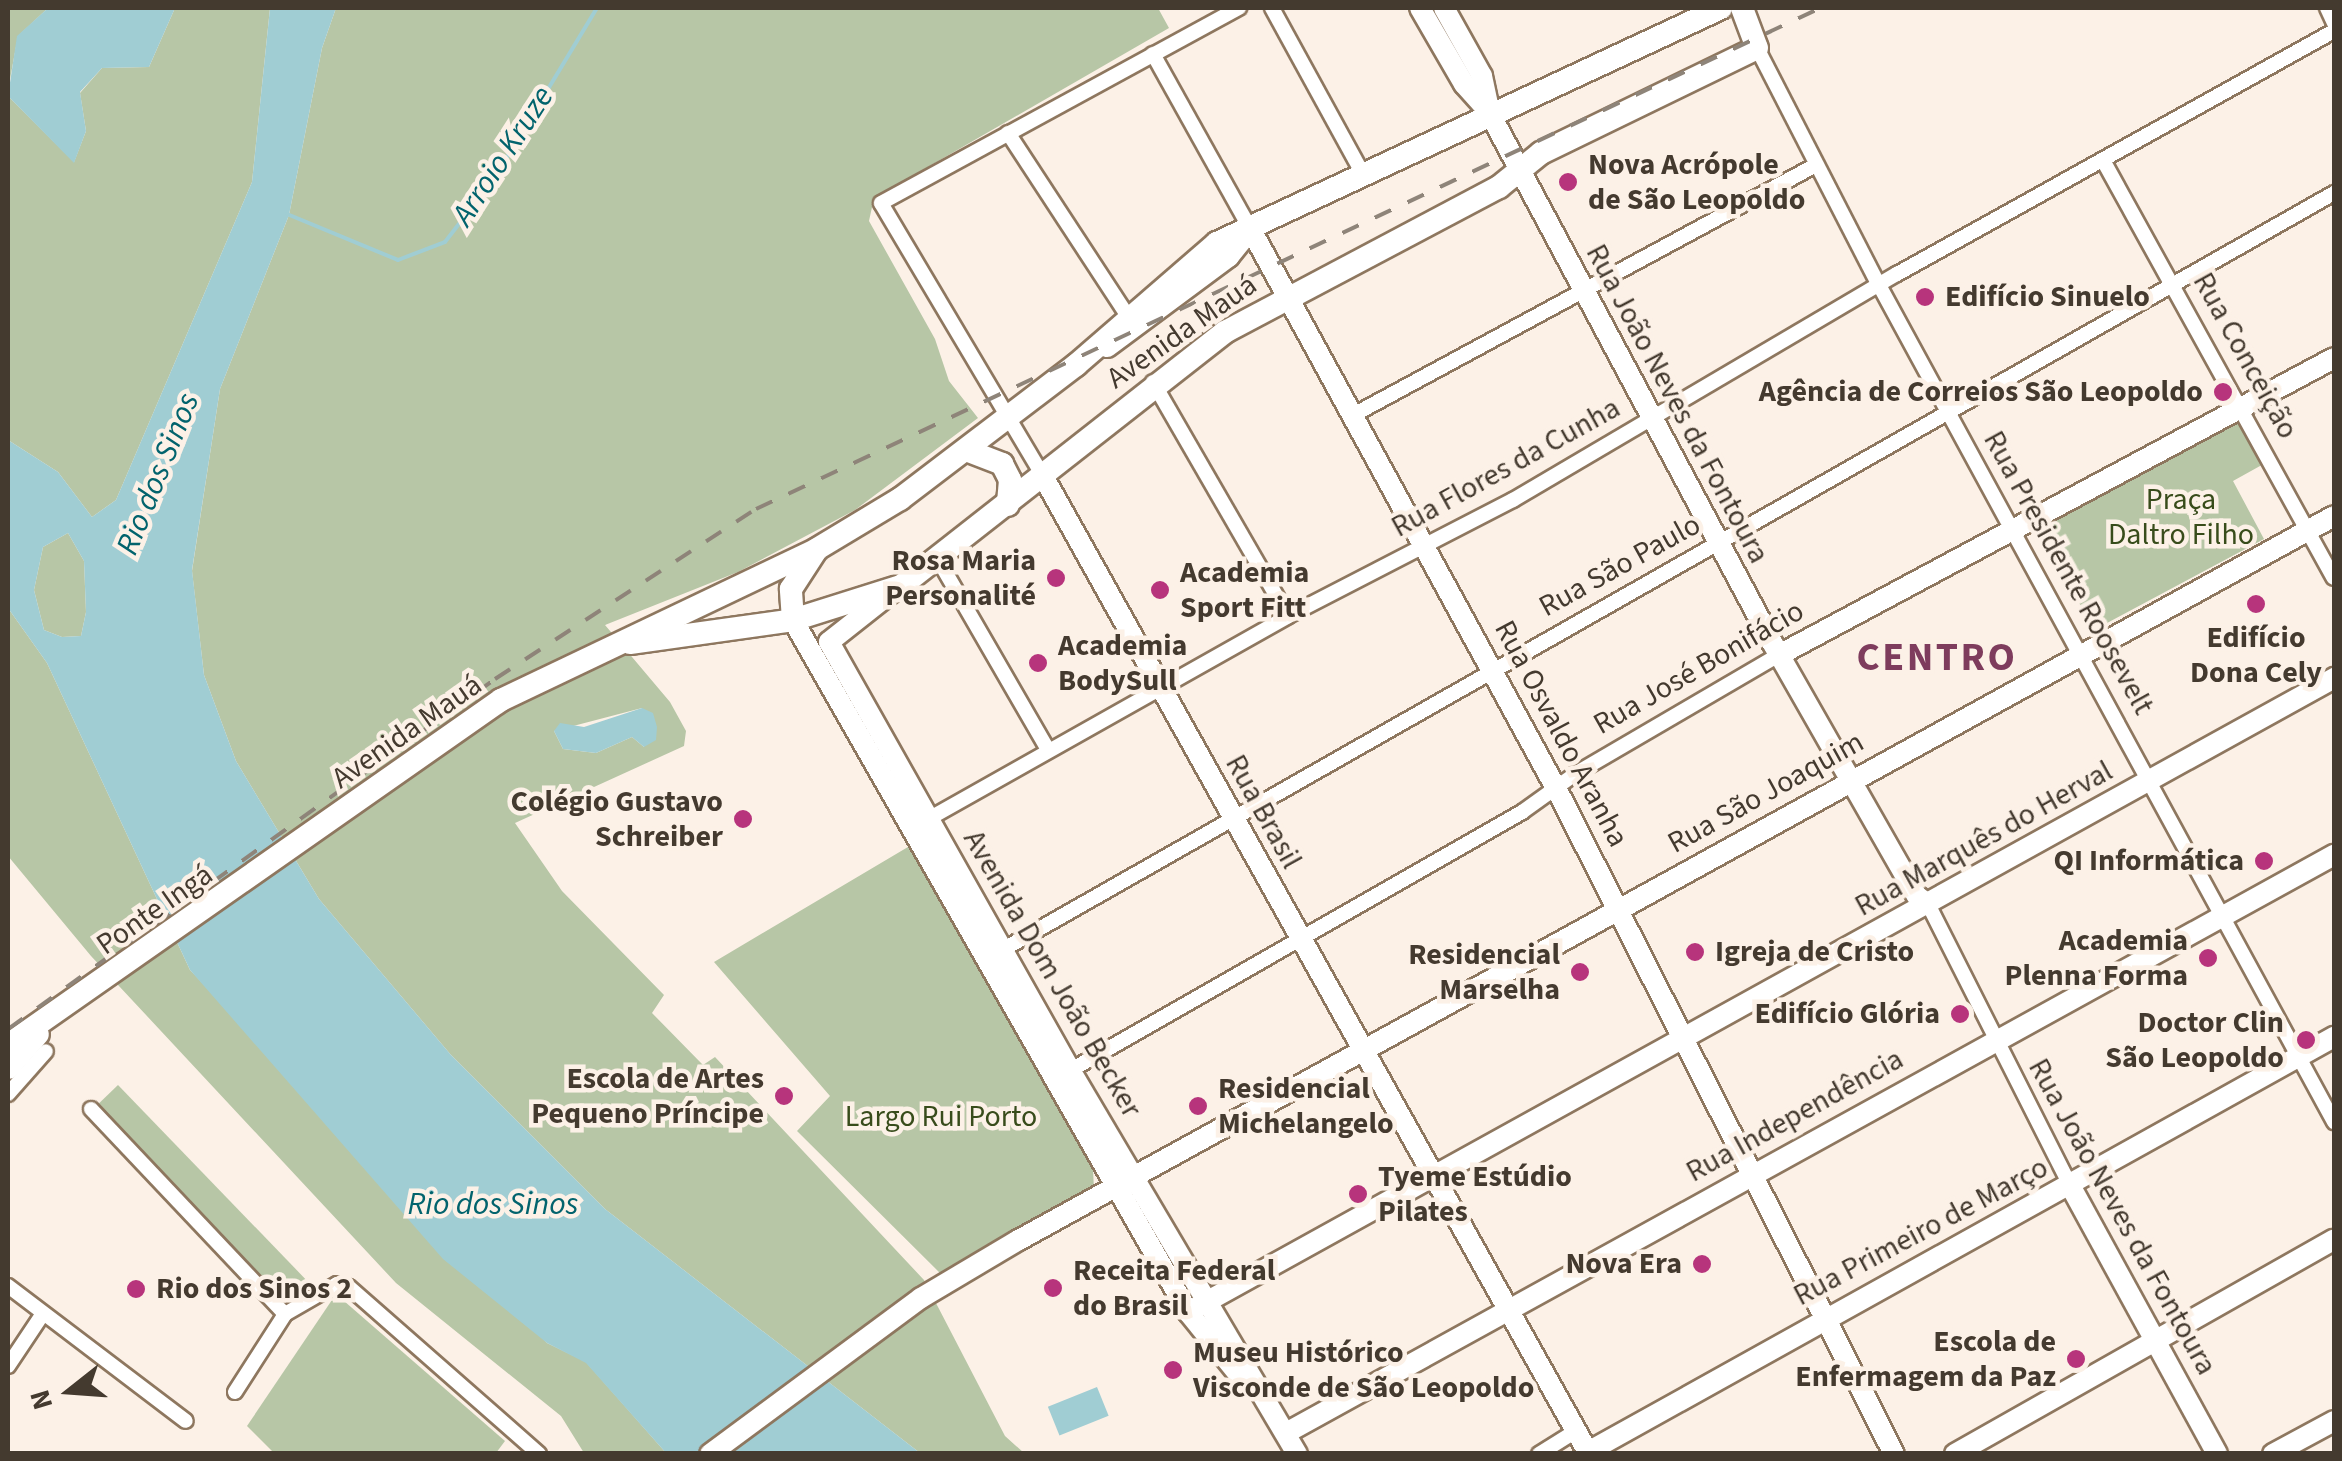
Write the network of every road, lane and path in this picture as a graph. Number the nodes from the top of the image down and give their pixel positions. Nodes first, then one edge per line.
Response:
1 (1239, 8) edge
2 (1272, 8) edge
3 (1420, 8) edge
4 (1444, 8) edge
5 (1721, 8) edge
6 (1742, 8) edge
7 (2327, 8) edge
8 (2334, 22) edge
9 (2334, 31) edge
10 (1757, 48) junction
11 (1153, 54) junction
12 (1490, 112) junction
13 (1008, 133) junction
14 (2104, 162) junction
15 (1814, 166) junction
16 (1520, 168) junction
17 (1364, 174) junction
18 (2334, 193) edge
19 (1250, 228) junction
20 (1878, 285) junction
21 (2176, 285) junction
22 (1580, 289) junction
23 (1288, 294) junction
24 (1127, 315) junction
25 (2334, 358) edge
26 (1076, 365) junction
27 (1154, 382) junction
28 (2244, 410) junction
29 (1947, 411) junction
30 (1355, 414) junction
31 (1011, 416) junction
32 (1650, 419) junction
33 (966, 450) junction
34 (1044, 476) junction
35 (1008, 506) junction
36 (2334, 516) edge
37 (2310, 530) junction
38 (2013, 531) junction
39 (1718, 543) junction
40 (1426, 546) junction
41 (817, 549) junction
42 (940, 561) junction
43 (2334, 578) edge
44 (901, 586) junction
45 (1288, 616) junction
46 (793, 620) junction
47 (602, 647) junction
48 (1779, 655) junction
49 (2082, 656) junction
50 (1492, 669) junction
51 (2334, 678) edge
52 (1160, 687) junction
53 (1048, 750) junction
54 (1851, 779) junction
55 (2152, 780) junction
56 (1556, 788) junction
57 (929, 818) junction
58 (1233, 820) junction
59 (909, 829) junction
60 (2334, 855) edge
61 (255, 878) joint
62 (1928, 904) junction
63 (1620, 908) junction
64 (2224, 918) junction
65 (1298, 939) junction
66 (994, 954) junction
67 (46, 1023) junction
68 (2334, 1036) edge
69 (1999, 1037) junction
70 (1687, 1040) junction
71 (10, 1044) edge
72 (46, 1051) dead end
73 (1365, 1054) junction
74 (2298, 1056) junction
75 (8, 1068) edge
76 (1062, 1075) junction
77 (8, 1094) edge
78 (91, 1109) dead end
79 (2334, 1122) edge
80 (1755, 1172) junction
81 (1434, 1179) junction
82 (1126, 1182) junction
83 (2070, 1187) junction
84 (2334, 1240) edge
85 (8, 1286) edge
86 (1198, 1307) junction
87 (1507, 1310) junction
88 (285, 1314) junction
89 (42, 1315) junction
90 (1826, 1316) junction
91 (2156, 1340) junction
92 (8, 1366) edge
93 (235, 1392) dead end
94 (186, 1422) dead end
95 (2334, 1422) edge
96 (1576, 1430) junction
97 (1286, 1432) junction
98 (1588, 1453) edge
99 (540, 1454) edge
100 (710, 1454) edge
101 (1297, 1454) edge
102 (1539, 1454) edge
103 (1894, 1454) edge
104 (1956, 1454) edge
105 (2217, 1454) edge
106 (2273, 1454) edge

1 - 11 street
2 - 17 street
3 - 12 street
4 - 12 street
5 - 12 main road, Avenida Mauá
6 - 10 main road
7 - 8 street
9 - 14 street, Rua Flores da Cunha
10 - 15 street, Rua Presidente Roosevelt
10 - 16 main road, Avenida Mauá
11 - 13 street
11 - 19 street, Rua Osvaldo Aranha
12 - 16 street, Rua João Neves da Fontoura
12 - 17 main road, Avenida Mauá
13 - 24 street
13 - 31 street, Rua Brasil
14 - 20 street, Rua Flores da Cunha
14 - 21 street, Rua Conceição
15 - 20 street, Rua Presidente Roosevelt
15 - 22 street
16 - 22 street, Rua João Neves da Fontoura
16 - 23 main road, Avenida Mauá
17 - 19 main road, Avenida Mauá
18 - 21 street, Rua São Paulo
19 - 23 street, Rua Osvaldo Aranha
19 - 24 main road, Avenida Mauá
19 - 26 main road, Avenida Mauá
20 - 29 street, Rua Presidente Roosevelt
20 - 32 street, Rua Flores da Cunha
21 - 28 street, Rua Conceição
21 - 29 street, Rua São Paulo
22 - 30 street
22 - 32 street, Rua João Neves da Fontoura
23 - 27 main road, Avenida Mauá
23 - 30 street, Rua Osvaldo Aranha
24 - 26 main road, Avenida Mauá
25 - 28 street, Rua José Bonifácio
26 - 31 main road, Avenida Mauá
27 - 34 main road, Avenida Mauá
27 - 45 street
28 - 37 street, Rua Conceição
28 - 38 street, Rua José Bonifácio
29 - 38 street, Rua Presidente Roosevelt
29 - 39 street, Rua São Paulo
30 - 40 street, Rua Osvaldo Aranha
31 - 33 main road, Avenida Mauá
31 - 34 street, Rua Brasil
32 - 39 street, Rua João Neves da Fontoura
32 - 40 street, Rua Flores da Cunha
33 - 35 main road
33 - 41 main road, Avenida Mauá
34 - 35 main road, Avenida Mauá
34 - 52 street, Rua Brasil
35 - 42 main road, Avenida Mauá
36 - 37 street, Rua São Joaquim
37 - 43 street, Rua Conceição
37 - 49 street, Rua São Joaquim
38 - 48 street, Rua José Bonifácio
38 - 49 street, Rua Presidente Roosevelt
39 - 48 street, Rua João Neves da Fontoura
39 - 50 street, Rua São Paulo
40 - 45 street, Rua Flores da Cunha
40 - 50 street, Rua Osvaldo Aranha
41 - 46 main road
41 - 47 main road, Avenida Mauá
42 - 44 main road, Avenida Mauá
42 - 53 street
44 - 46 main road, Avenida Mauá
44 - 57 street, Avenida Dom João Becker
45 - 52 street, Rua Flores da Cunha
46 - 47 main road, Avenida Mauá
46 - 59 street, Avenida Dom João Becker
47 - 61 main road, Avenida Mauá
48 - 54 street, Rua João Neves da Fontoura
48 - 56 street, Rua José Bonifácio
49 - 54 street, Rua São Joaquim
49 - 55 street, Rua Presidente Roosevelt
50 - 56 street, Rua Osvaldo Aranha
50 - 58 street, Rua São Paulo
51 - 55 street, Rua Marquês do Herval
52 - 53 street, Rua Flores da Cunha
52 - 58 street, Rua Brasil
53 - 57 street, Rua Flores da Cunha
54 - 62 street, Rua João Neves da Fontoura
54 - 63 street, Rua São Joaquim
55 - 62 street, Rua Marquês do Herval
55 - 64 street, Rua Presidente Roosevelt
56 - 63 street, Rua Osvaldo Aranha
56 - 65 street, Rua José Bonifácio
57 - 59 street, Rua Flores da Cunha
57 - 66 street, Avenida Dom João Becker
58 - 65 street, Rua Brasil
58 - 66 street, Rua São Paulo
59 - 66 street, Avenida Dom João Becker
60 - 64 street, Rua Independência
61 - 67 main road, Ponte Ingá
62 - 69 street, Rua João Neves da Fontoura
62 - 70 street, Rua Marquês do Herval
63 - 70 street, Rua Osvaldo Aranha
63 - 73 street, Rua São Joaquim
64 - 69 street, Rua Independência
64 - 74 street, Rua Presidente Roosevelt
65 - 73 street, Rua Brasil
65 - 76 street, Rua José Bonifácio
66 - 76 street, Avenida Dom João Becker
67 - 71 main road
67 - 75 main road
68 - 74 street, Rua Primeiro de Março
69 - 80 street, Rua Independência
69 - 83 street, Rua João Neves da Fontoura
70 - 80 street, Rua Osvaldo Aranha
70 - 81 street, Rua Marquês do Herval
72 - 77 street
73 - 81 street, Rua Brasil
73 - 82 street, Rua São Joaquim
74 - 79 street, Rua Presidente Roosevelt
74 - 83 street, Rua Primeiro de Março
76 - 82 street, Avenida Dom João Becker
78 - 88 street
80 - 87 street, Rua Independência
80 - 90 street, Rua Osvaldo Aranha
81 - 86 street, Rua Marquês do Herval
81 - 87 street, Rua Brasil
82 - 86 street, Avenida Dom João Becker
82 - 100 street, Rua São Joaquim
83 - 90 street, Rua Primeiro de Março
83 - 91 street, Rua João Neves da Fontoura
84 - 91 street
85 - 89 street
86 - 97 street, Avenida Dom João Becker
87 - 96 street, Rua Brasil
87 - 97 street, Rua Independência
88 - 93 street
88 - 99 street
89 - 92 street
89 - 94 street
90 - 98 street, Rua Primeiro de Março
90 - 103 street, Rua Osvaldo Aranha
91 - 104 street
91 - 105 street, Rua João Neves da Fontoura
95 - 106 street
96 - 98 street, Rua Brasil
96 - 102 street
97 - 101 street, Avenida Dom João Becker

